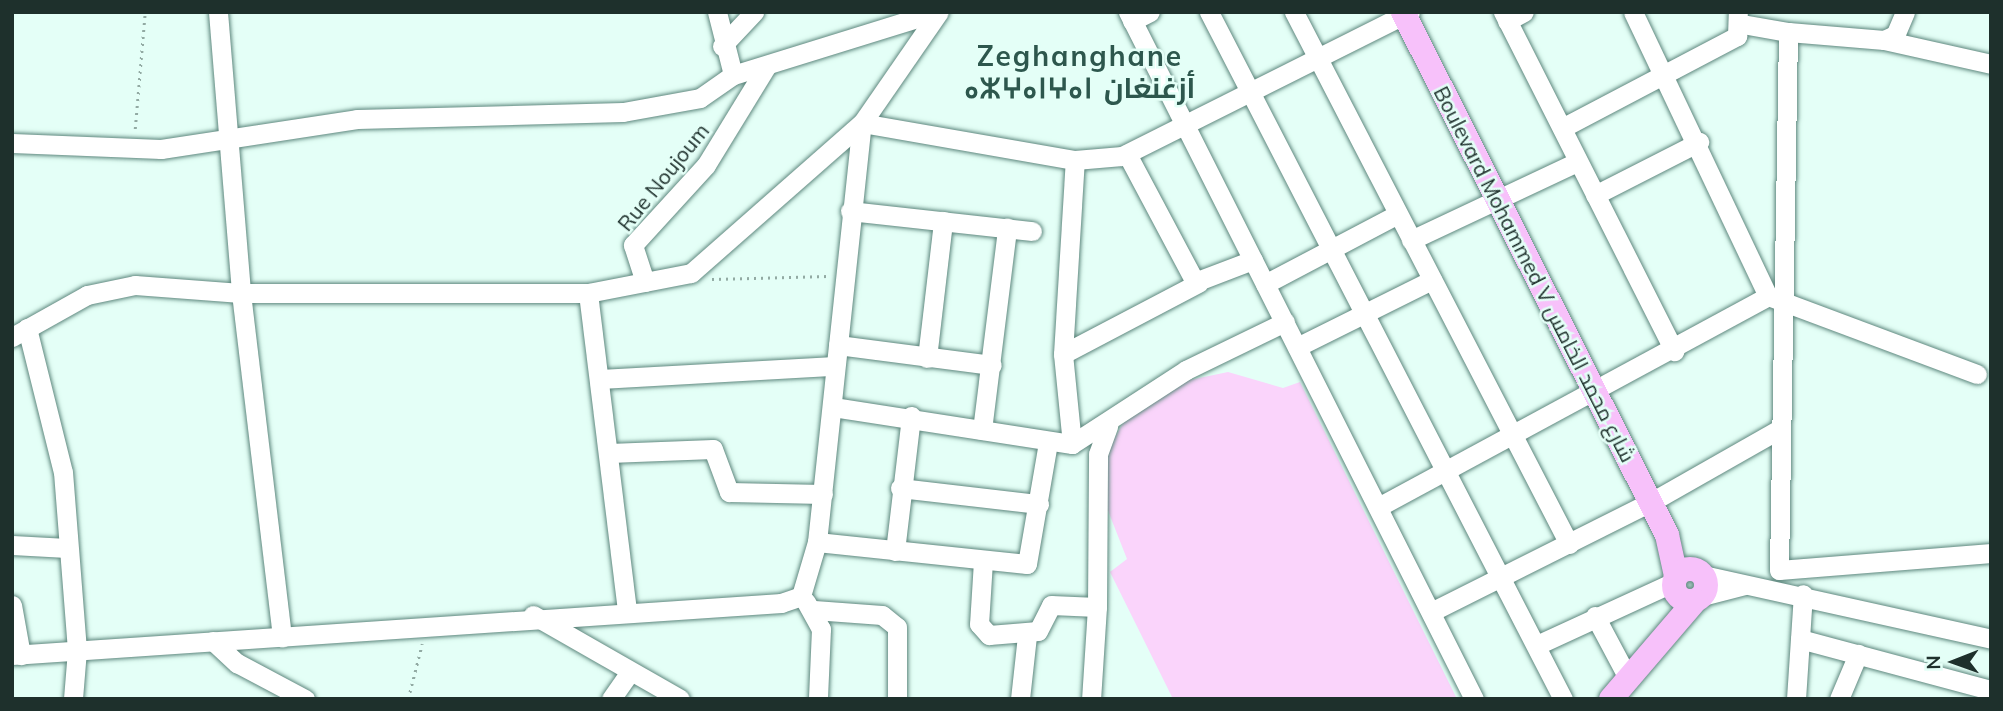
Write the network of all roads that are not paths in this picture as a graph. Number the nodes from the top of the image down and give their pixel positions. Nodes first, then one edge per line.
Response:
1 (218, 12) edge
2 (717, 12) edge
3 (754, 12) edge
4 (938, 12) edge
5 (1209, 12) edge
6 (1294, 12) edge
7 (1633, 12) edge
8 (1905, 12) edge
9 (1406, 13) edge
10 (1137, 15) edge
11 (1511, 15) edge
12 (899, 16) edge
13 (1740, 18) edge
14 (1788, 32) junction
15 (1885, 40) junction
16 (722, 46) junction
17 (1318, 59) junction
18 (1991, 64) edge
19 (766, 67) junction
20 (1665, 74) junction
21 (733, 75) junction
22 (1251, 93) junction
23 (862, 123) junction
24 (1186, 127) junction
25 (1562, 128) junction
26 (229, 142) junction
27 (1699, 142) junction
28 (12, 143) edge
29 (1127, 154) junction
30 (1075, 160) junction
31 (1577, 162) junction
32 (1595, 195) junction
33 (1496, 201) junction
34 (850, 211) junction
35 (1398, 214) junction
36 (943, 221) junction
37 (1007, 228) junction
38 (1032, 231) dead end
39 (1411, 240) junction
40 (1332, 248) junction
41 (1253, 260) junction
42 (1432, 280) junction
43 (645, 282) junction
44 (1198, 282) junction
45 (1265, 284) junction
46 (241, 293) junction
47 (588, 293) junction
48 (1774, 299) junction
49 (1365, 313) junction
50 (1285, 322) junction
51 (20, 332) edge
52 (838, 345) junction
53 (1297, 347) junction
54 (1674, 351) junction
55 (1063, 354) junction
56 (927, 358) junction
57 (992, 365) junction
58 (835, 366) junction
59 (1977, 374) dead end
60 (600, 379) junction
61 (1596, 393) junction
62 (833, 407) junction
63 (911, 416) junction
64 (1108, 426) junction
65 (982, 430) junction
66 (1778, 430) junction
67 (1513, 436) junction
68 (1048, 442) junction
69 (1072, 444) junction
70 (609, 453) junction
71 (1447, 471) junction
72 (900, 488) junction
73 (823, 494) junction
74 (1651, 502) junction
75 (1039, 504) junction
76 (1378, 507) junction
77 (817, 542) junction
78 (1569, 544) junction
79 (12, 545) edge
80 (67, 548) junction
81 (895, 551) junction
82 (1991, 553) edge
83 (983, 561) junction
84 (1502, 577) junction
85 (1778, 580) junction
86 (1688, 584) junction
87 (1803, 594) junction
88 (808, 603) junction
89 (12, 604) edge
90 (1097, 607) junction
91 (627, 610) junction
92 (1431, 612) junction
93 (533, 615) junction
94 (1595, 616) junction
95 (1027, 636) junction
96 (282, 638) junction
97 (1800, 639) junction
98 (1991, 639) edge
99 (213, 640) junction
100 (1536, 645) junction
101 (77, 650) junction
102 (1858, 654) junction
103 (16, 655) edge
104 (630, 672) junction
105 (1628, 678) junction
106 (1977, 691) edge
107 (292, 696) edge
108 (73, 699) edge
109 (611, 699) edge
110 (680, 699) edge
111 (818, 699) edge
112 (897, 699) edge
113 (1020, 699) edge
114 (1091, 699) edge
115 (1474, 699) edge
116 (1563, 699) edge
117 (1611, 699) edge
118 (1796, 699) edge
119 (1839, 699) edge

1 - 26 street
2 - 16 street
3 - 16 street
4 - 12 street
4 - 23 street
5 - 22 street
6 - 17 street
7 - 20 street
8 - 15 street
9 - 17 street
9 - 33 main road, Boulevard Mohammed V شارع محمد الخامس
10 - 24 street
11 - 25 street
12 - 19 street
13 - 14 street
13 - 20 street
14 - 15 street
14 - 48 street
15 - 18 street
16 - 21 street
17 - 22 street
17 - 35 street
19 - 21 street
19 - 43 street, Rue Noujoum
20 - 25 street
20 - 27 street
21 - 26 street
22 - 24 street
22 - 40 street
23 - 30 street
23 - 34 street
23 - 43 street
24 - 29 street
24 - 41 street
25 - 31 street
26 - 28 street
26 - 46 street
27 - 32 street
27 - 48 street
29 - 30 street
29 - 44 street
30 - 55 street
31 - 32 street
31 - 33 street
32 - 54 street
33 - 39 street
33 - 61 main road, Boulevard Mohammed V شارع محمد الخامس
34 - 36 street
34 - 52 street
35 - 39 street
35 - 40 street
36 - 37 street
36 - 56 street
37 - 38 street
37 - 57 street
39 - 42 street
40 - 45 street
40 - 49 street
41 - 44 street
41 - 45 street
42 - 49 street
42 - 67 street
43 - 47 street
44 - 55 street
45 - 50 street
46 - 47 street
46 - 51 street
46 - 96 street
47 - 60 street
48 - 54 street
48 - 59 street
48 - 66 street
49 - 53 street
49 - 71 street
50 - 53 street
50 - 64 street
51 - 80 street
52 - 56 street
52 - 58 street
53 - 76 street
54 - 61 street
55 - 69 street
56 - 57 street
57 - 65 street
58 - 60 street
58 - 62 street
60 - 70 street
61 - 67 street
61 - 74 main road, Boulevard Mohammed V شارع محمد الخامس
62 - 63 street
62 - 73 street
63 - 65 street
63 - 72 street
64 - 69 street
64 - 90 street
65 - 68 street
66 - 74 street
66 - 85 street
67 - 71 street
67 - 78 street
68 - 69 street
68 - 75 street
70 - 73 street
70 - 91 street
71 - 76 street
71 - 84 street
72 - 75 street
72 - 81 street
73 - 77 street
74 - 78 street
74 - 86 main road, Boulevard Mohammed V شارع محمد الخامس
75 - 83 street
76 - 92 street
77 - 81 street
77 - 88 street
78 - 84 street
79 - 80 street
80 - 101 street
81 - 83 street
82 - 85 street
83 - 95 street
84 - 92 street
84 - 100 street
85 - 86 street
85 - 87 street
86 - 94 street
86 - 105 main road
87 - 97 street
87 - 98 street
88 - 91 street
88 - 111 street
88 - 112 street
89 - 103 street
90 - 95 street
90 - 114 street
91 - 93 street
92 - 115 street
93 - 96 street
93 - 104 street
94 - 100 street
94 - 105 street
95 - 113 street
96 - 99 street
97 - 102 street
97 - 118 street
99 - 101 street
99 - 107 street
100 - 116 street
101 - 103 street
101 - 108 street
102 - 106 street
102 - 119 street
104 - 109 street
104 - 110 street
105 - 117 main road

